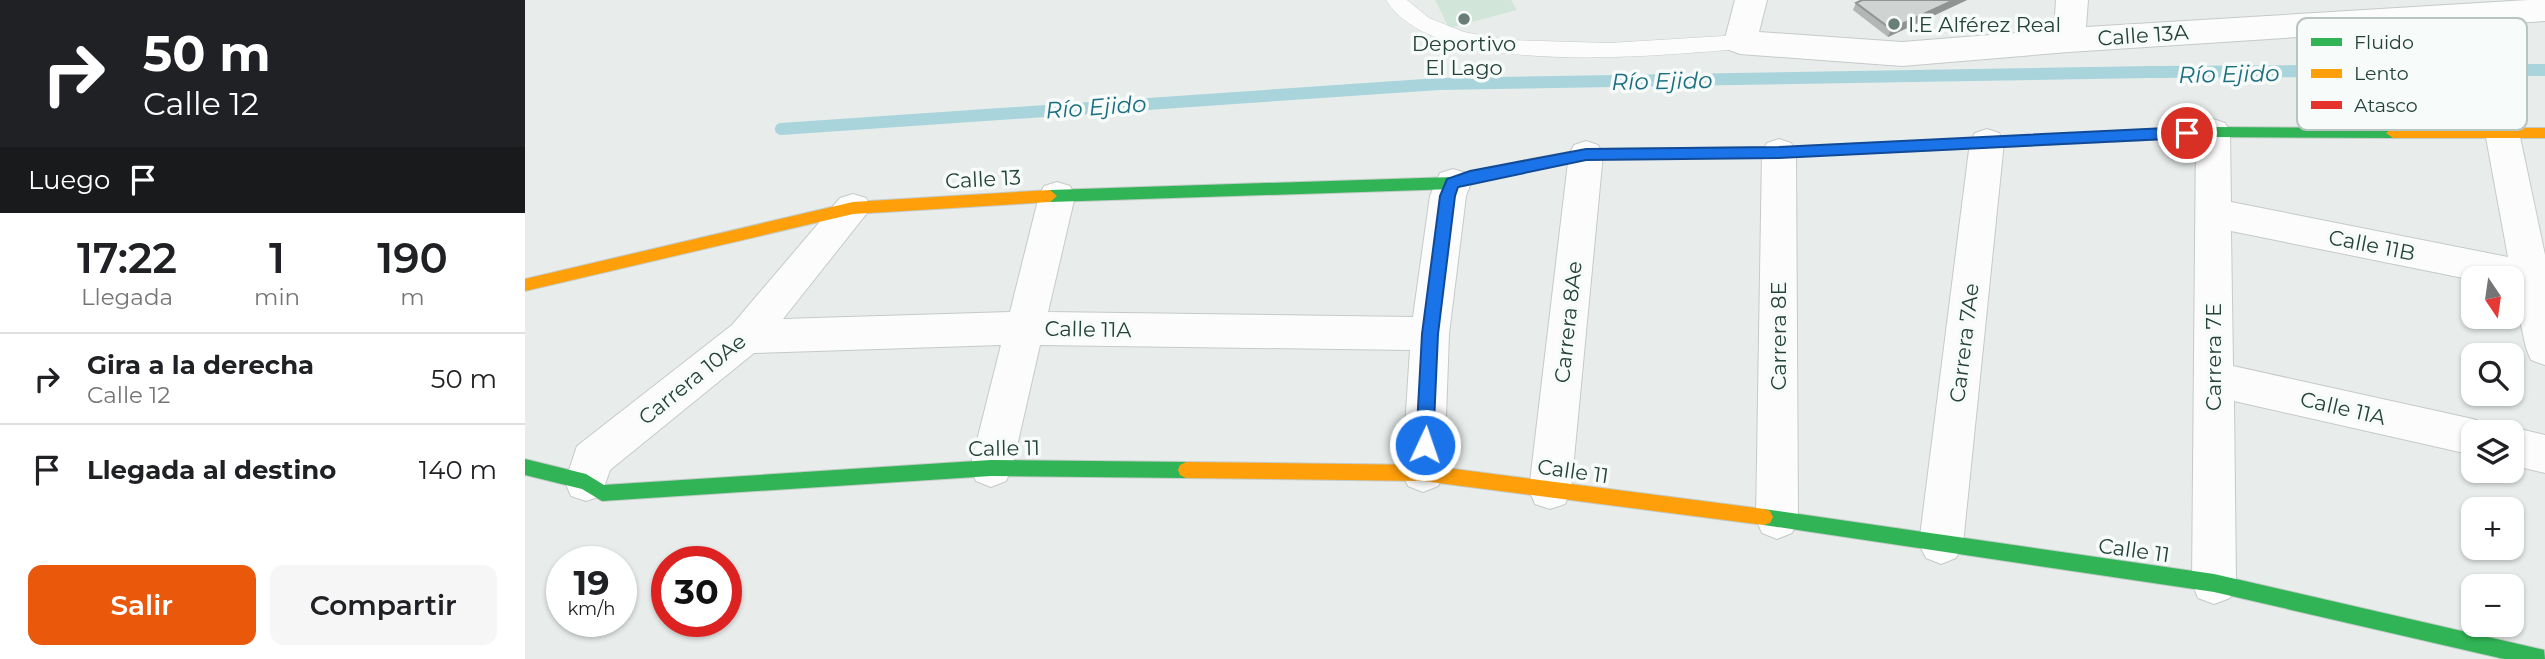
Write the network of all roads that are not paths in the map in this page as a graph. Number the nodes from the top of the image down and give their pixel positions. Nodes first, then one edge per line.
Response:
1 (1395, 0) edge
2 (1751, 0) edge
3 (2072, 0) edge
4 (2545, 10) edge
5 (2346, 11) edge
6 (2069, 40) junction
7 (1740, 42) junction
8 (2213, 132) junction
9 (2502, 132) junction
10 (2545, 133) edge
11 (1987, 142) junction
12 (1779, 152) junction
13 (1586, 155) junction
14 (1453, 183) junction
15 (1057, 196) junction
16 (853, 208) junction
17 (2213, 214) junction
18 (2531, 277) junction
19 (525, 285) edge
20 (1025, 328) junction
21 (1430, 334) junction
22 (746, 337) junction
23 (2545, 348) edge
24 (2213, 379) junction
25 (2461, 435) edge
26 (2524, 449) edge
27 (2545, 454) edge
28 (525, 467) edge
29 (991, 468) junction
30 (1423, 472) junction
31 (586, 482) junction
32 (1550, 490) junction
33 (1777, 520) junction
34 (1941, 544) junction
35 (2214, 583) junction
36 (2544, 659) edge

1 - 7 lane
2 - 7 street
3 - 6 street
4 - 5 street, Calle 13A
5 - 6 street, Calle 13A
6 - 7 street, Calle 13A
8 - 9 street, Calle 13
8 - 11 street, Calle 13
8 - 17 street, Carrera 7E
9 - 10 street, Calle 13
9 - 18 street
11 - 12 street, Calle 13
11 - 34 street, Carrera 7Ae
12 - 13 street, Calle 13
12 - 33 street, Carrera 8E
13 - 14 street, Calle 13
13 - 32 street, Carrera 8Ae
14 - 15 street, Calle 13
14 - 21 street
15 - 16 street, Calle 13
15 - 20 street
16 - 19 street, Calle 13
16 - 22 street, Carrera 10Ae
17 - 18 street, Calle 11B
17 - 24 street, Carrera 7E
18 - 23 street
20 - 21 street, Calle 11A
20 - 22 street, Calle 11A
20 - 29 street
21 - 30 street
22 - 31 street, Carrera 10Ae
24 - 25 street, Calle 11A
24 - 35 street, Carrera 7E
26 - 27 street
28 - 31 street, Calle 11
29 - 30 street, Calle 11
29 - 31 street, Calle 11
30 - 32 street, Calle 11
32 - 33 street, Calle 11
33 - 34 street, Calle 11
34 - 35 street, Calle 11
35 - 36 street, Calle 11

